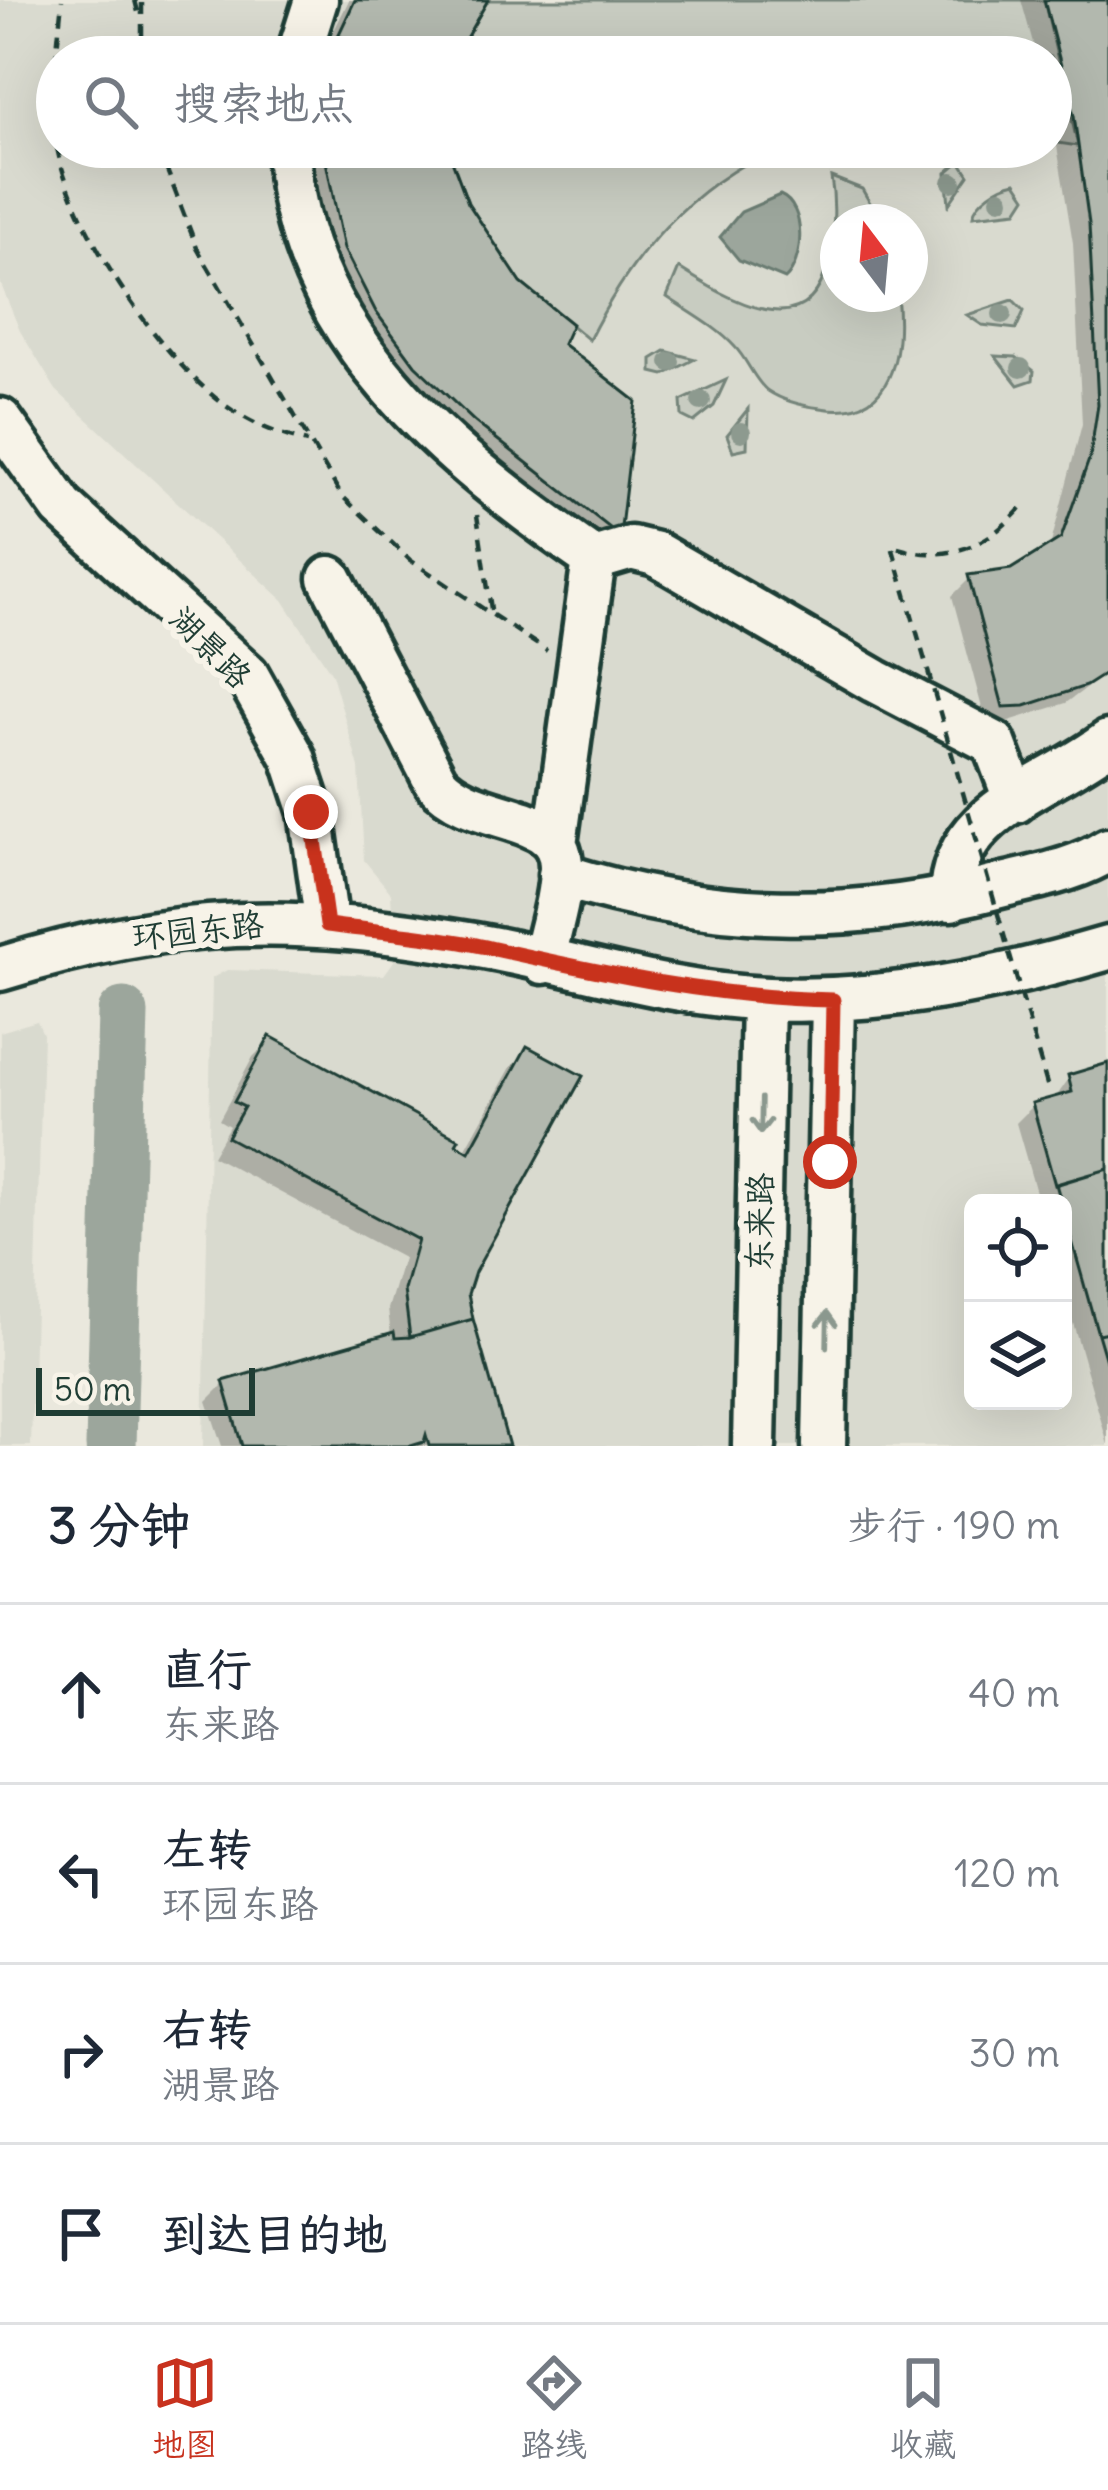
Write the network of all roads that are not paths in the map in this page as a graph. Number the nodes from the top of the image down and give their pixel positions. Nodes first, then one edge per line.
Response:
1 (316, 0) edge
2 (305, 36) edge
3 (292, 168) edge
4 (0, 420) edge
5 (594, 560) junction
6 (330, 578) dead end
7 (1108, 742) edge
8 (1016, 801) junction
9 (1108, 850) edge
10 (557, 860) junction
11 (951, 899) junction
12 (327, 925) junction
13 (1108, 948) edge
14 (543, 962) junction
15 (0, 969) edge
16 (763, 999) junction
17 (833, 1000) junction
18 (754, 1446) edge
19 (824, 1446) edge

1 - 2 street
3 - 5 street
4 - 12 street, 湖景路
5 - 8 street
5 - 10 street
6 - 10 street
7 - 8 street
8 - 11 street
9 - 11 street
10 - 11 street
10 - 14 street
12 - 14 street, 环园东路
12 - 15 street, 环园东路
13 - 17 street, 环园东路
14 - 16 street, 环园东路
16 - 17 street, 环园东路
16 -> 18 street, 东来路
19 -> 17 street

